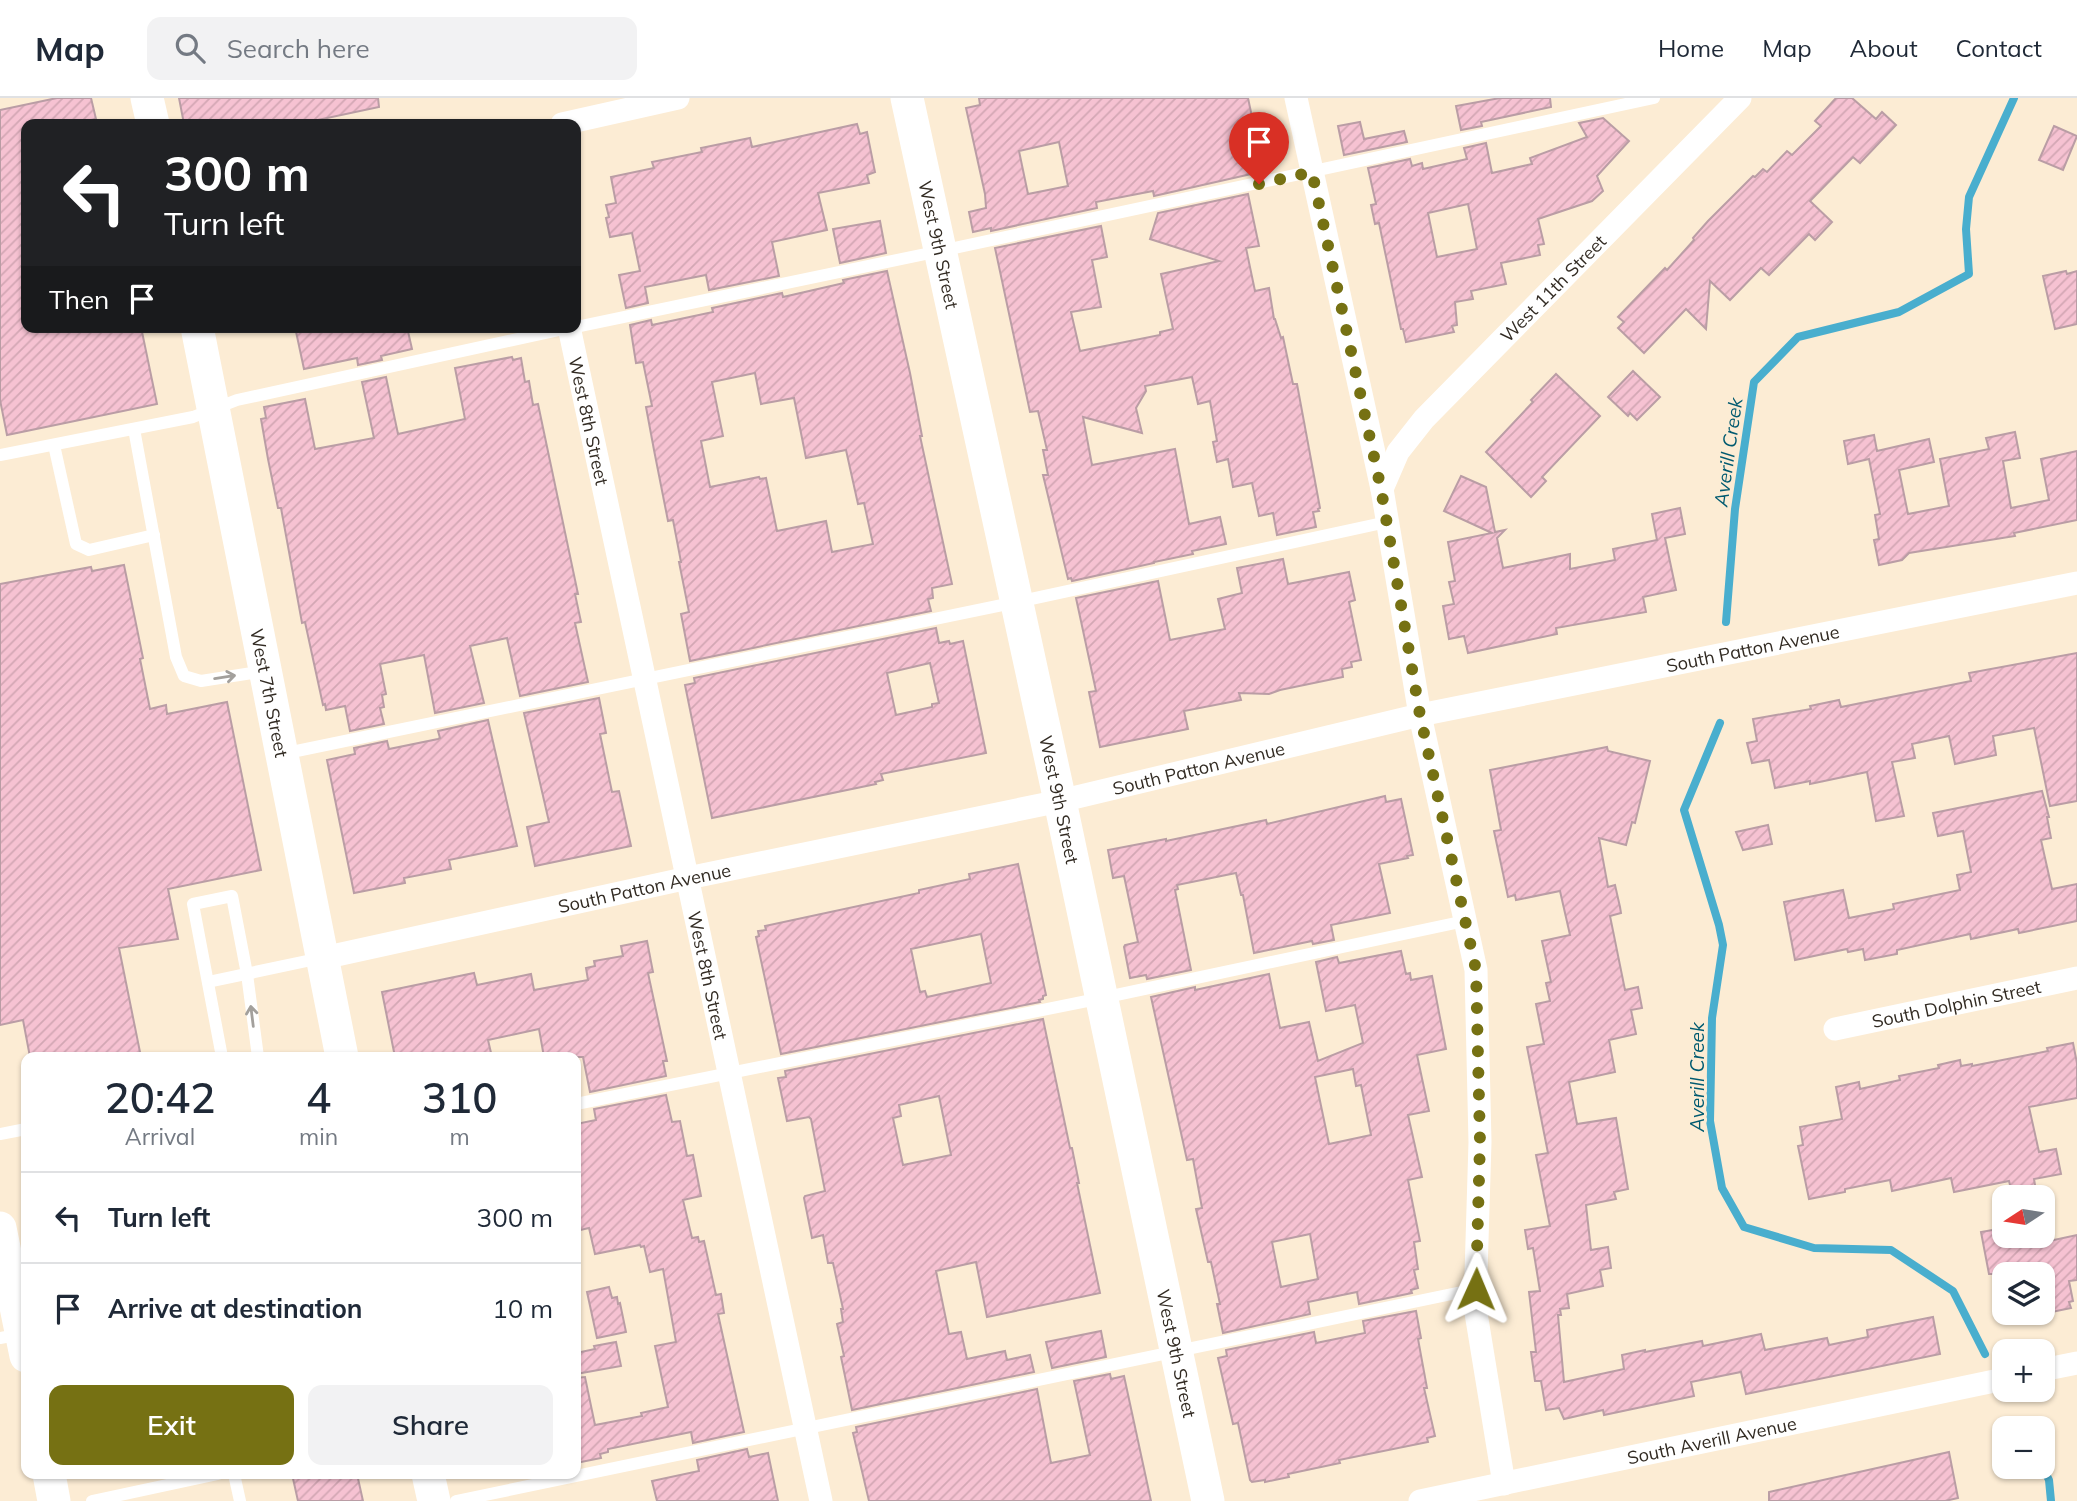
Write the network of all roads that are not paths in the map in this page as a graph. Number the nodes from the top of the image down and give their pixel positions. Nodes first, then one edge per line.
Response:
1 (148, 98) edge
2 (678, 98) edge
3 (907, 98) edge
4 (1296, 98) edge
5 (1654, 98) edge
6 (1740, 98) edge
7 (152, 119) edge
8 (581, 120) edge
9 (1312, 172) junction
10 (940, 251) junction
11 (581, 325) edge
12 (198, 333) edge
13 (544, 333) edge
14 (573, 333) edge
15 (215, 409) junction
16 (134, 429) junction
17 (54, 445) junction
18 (0, 455) edge
19 (1381, 489) junction
20 (1387, 522) junction
21 (154, 536) junction
22 (2077, 583) edge
23 (1017, 602) junction
24 (265, 671) junction
25 (645, 679) junction
26 (1420, 715) junction
27 (281, 754) junction
28 (1060, 801) junction
29 (688, 878) junction
30 (1465, 921) junction
31 (323, 958) junction
32 (247, 974) junction
33 (2077, 978) edge
34 (208, 982) junction
35 (1102, 998) junction
36 (1835, 1029) dead end
37 (221, 1052) edge
38 (257, 1052) edge
39 (341, 1052) edge
40 (730, 1074) junction
41 (581, 1103) edge
42 (21, 1130) edge
43 (0, 1134) edge
44 (0, 1228) edge
45 (1476, 1289) junction
46 (20, 1345) edge
47 (1177, 1352) junction
48 (2077, 1363) edge
49 (2055, 1367) edge
50 (1992, 1381) edge
51 (806, 1429) junction
52 (581, 1475) edge
53 (50, 1479) edge
54 (195, 1479) edge
55 (235, 1479) edge
56 (429, 1479) edge
57 (563, 1479) edge
58 (1504, 1484) junction
59 (54, 1501) edge
60 (92, 1501) edge
61 (240, 1501) edge
62 (434, 1501) edge
63 (456, 1501) edge
64 (821, 1501) edge
65 (1208, 1501) edge
66 (1420, 1501) edge

1 - 7 main road
2 - 8 street
3 - 10 main road, West 9th Street
4 - 9 street
5 - 9 lane
6 - 19 street, West 11th Street
9 - 10 lane
9 - 19 street
10 - 11 lane
10 - 23 main road, West 9th Street
12 - 15 main road, West 7th Street
13 - 15 lane
14 - 25 street, West 8th Street
15 - 16 lane
15 - 24 main road, West 7th Street
16 - 17 lane
16 - 21 lane
17 - 18 lane
17 - 21 lane
19 - 20 street
20 - 23 lane
20 - 26 street
21 -> 24 lane
22 - 26 street, South Patton Avenue
23 - 25 lane
23 - 28 main road, West 9th Street
24 - 27 main road, West 7th Street
25 - 27 lane
25 - 29 street, West 8th Street
26 - 28 street, South Patton Avenue
26 - 30 street
27 - 31 main road, West 7th Street
28 - 29 street, South Patton Avenue
28 - 35 main road, West 9th Street
29 - 31 street, South Patton Avenue
29 - 40 street, West 8th Street
30 - 35 lane
30 - 45 street
31 - 32 lane
31 - 39 main road, West 7th Street
32 - 34 lane
32 - 34 lane
38 -> 32 lane
33 - 36 street, South Dolphin Street
34 - 37 lane
35 - 40 lane
35 - 47 main road, West 9th Street
40 - 41 lane
40 - 51 street, West 8th Street
42 - 43 lane
44 - 46 main road
45 - 47 lane
45 - 58 street
47 - 51 lane
47 - 65 main road, West 9th Street
48 - 49 street
50 - 58 street, South Averill Avenue
51 - 52 lane
51 - 64 street, West 8th Street
53 - 59 main road
54 - 60 lane
55 - 61 lane
56 - 62 main road
57 - 63 lane
58 - 66 street, South Averill Avenue

